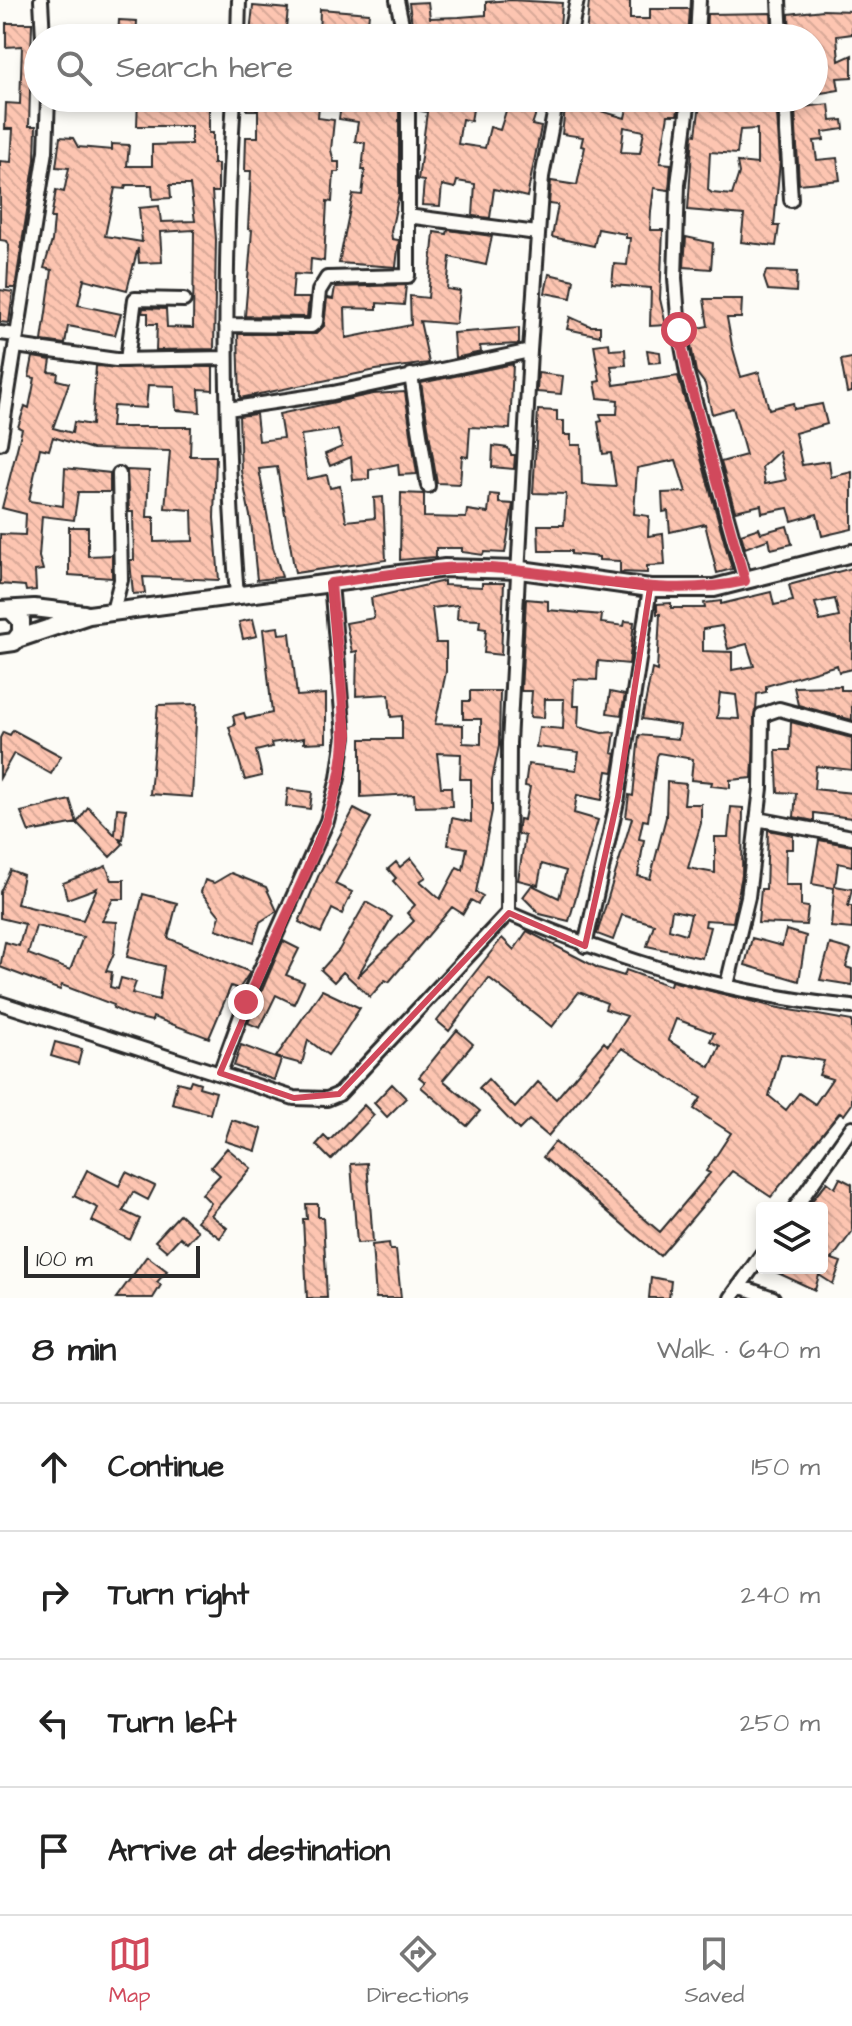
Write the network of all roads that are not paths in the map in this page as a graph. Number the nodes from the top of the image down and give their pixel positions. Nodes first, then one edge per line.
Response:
1 (41, 0) edge
2 (239, 0) edge
3 (397, 0) edge
4 (577, 0) edge
5 (699, 0) edge
6 (779, 0) edge
7 (42, 24) edge
8 (238, 24) edge
9 (402, 24) edge
10 (572, 24) edge
11 (698, 24) edge
12 (780, 24) edge
13 (47, 112) edge
14 (234, 112) edge
15 (408, 112) edge
16 (554, 112) edge
17 (687, 112) edge
18 (786, 112) edge
19 (791, 200) dead end
20 (407, 216) junction
21 (537, 233) junction
22 (184, 300) dead end
23 (226, 325) junction
24 (0, 333) edge
25 (16, 341) junction
26 (530, 351) junction
27 (226, 358) junction
28 (127, 360) junction
29 (411, 375) junction
30 (228, 409) junction
31 (2, 422) edge
32 (0, 443) edge
33 (119, 474) dead end
34 (428, 486) dead end
35 (852, 553) edge
36 (521, 570) junction
37 (745, 581) junction
38 (331, 583) junction
39 (650, 588) junction
40 (237, 596) junction
41 (6, 610) edge
42 (113, 611) junction
43 (89, 615) junction
44 (7, 646) edge
45 (852, 729) edge
46 (757, 819) junction
47 (852, 837) edge
48 (508, 913) junction
49 (585, 946) junction
50 (727, 985) junction
51 (0, 1003) edge
52 (852, 1007) edge
53 (220, 1073) junction
54 (852, 1127) edge
55 (799, 1202) edge
56 (756, 1262) edge
57 (739, 1286) junction
58 (731, 1298) edge
59 (773, 1298) edge

1 - 7 street
2 - 8 street
3 - 9 street
4 - 10 street
5 - 11 street
6 - 12 street
13 - 25 street
14 - 23 street
15 - 20 street
16 - 21 street
17 - 37 street
18 - 19 street
20 - 21 street
20 - 23 street
21 - 26 street
22 - 28 street
23 - 27 street
24 - 25 street
25 - 28 street
25 - 31 street
26 - 29 street
26 - 36 street
27 - 28 street
27 - 30 street
29 - 30 street
29 - 34 street
30 - 40 street
31 - 32 street
33 - 42 street
35 - 37 street
36 - 38 street
36 - 39 street
36 - 48 street
37 - 39 street
38 - 40 street
38 - 53 street
39 - 49 street
40 - 42 street
41 - 43 street
41 - 44 street
42 - 43 street
43 - 44 street
45 - 46 street
46 - 47 street
46 - 50 street
48 - 49 street
48 - 53 street
49 - 50 street
50 - 52 street
51 - 53 street
54 - 55 street
56 - 57 street
57 - 58 street
57 - 59 street

